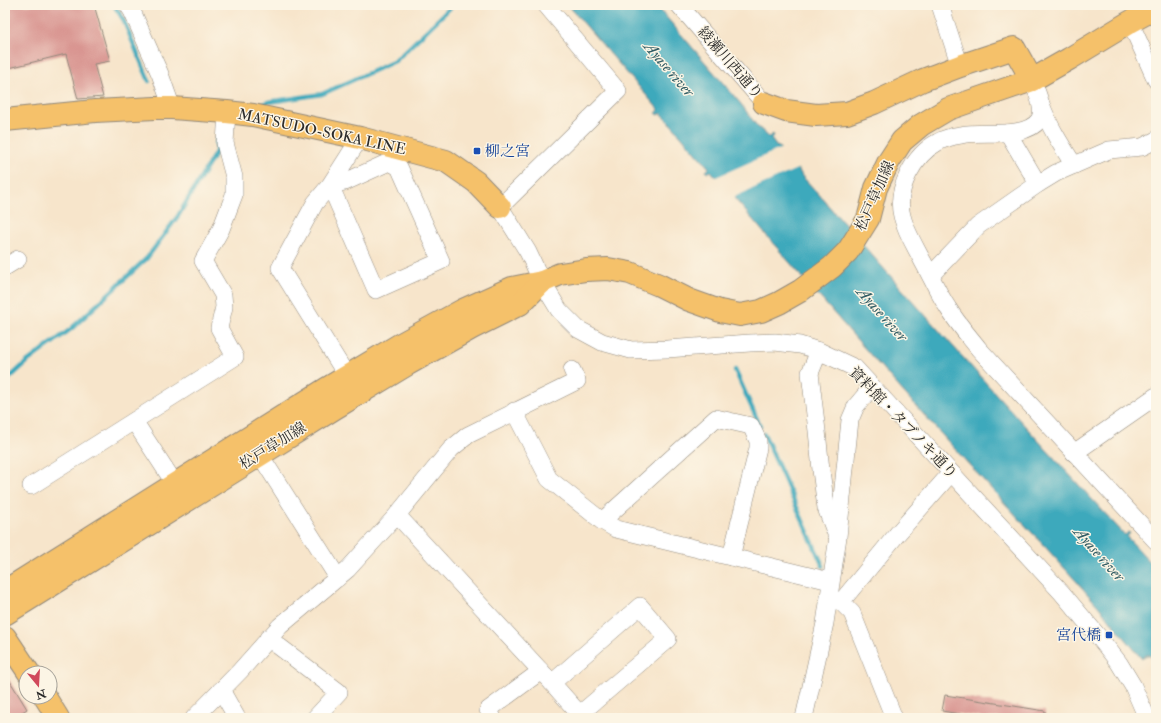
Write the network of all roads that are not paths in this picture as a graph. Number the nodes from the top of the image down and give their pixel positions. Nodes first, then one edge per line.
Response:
1 (128, 5) edge
2 (546, 5) edge
3 (679, 5) edge
4 (940, 5) edge
5 (1156, 8) edge
6 (1130, 22) junction
7 (960, 66) junction
8 (1032, 80) junction
9 (1156, 80) edge
10 (1040, 100) junction
11 (764, 103) joint
12 (172, 108) junction
13 (227, 112) junction
14 (5, 120) edge
15 (1008, 133) junction
16 (360, 138) junction
17 (1156, 140) edge
18 (1074, 165) junction
19 (1038, 184) junction
20 (330, 185) junction
21 (500, 207) junction
22 (930, 275) junction
23 (542, 282) junction
24 (819, 350) junction
25 (572, 370) dead end
26 (347, 376) junction
27 (872, 388) junction
28 (1156, 396) edge
29 (514, 411) junction
30 (134, 421) junction
31 (1074, 453) junction
32 (260, 455) junction
33 (951, 473) junction
34 (175, 484) junction
35 (31, 486) dead end
36 (397, 515) junction
37 (602, 521) junction
38 (838, 537) junction
39 (1156, 541) edge
40 (732, 557) junction
41 (338, 578) junction
42 (830, 581) junction
43 (5, 591) edge
44 (834, 600) junction
45 (5, 614) edge
46 (5, 636) edge
47 (268, 638) junction
48 (24, 665) edge
49 (546, 677) junction
50 (221, 690) junction
51 (50, 705) edge
52 (581, 716) edge
53 (58, 718) edge
54 (194, 718) edge
55 (237, 718) edge
56 (314, 718) edge
57 (493, 718) edge
58 (804, 718) edge
59 (894, 718) edge
60 (1147, 718) edge

1 - 12 street
2 - 21 street
3 - 11 street, 綾瀬川西通り
4 - 7 street
5 - 6 main road, 松戸草加線
6 - 8 main road, 松戸草加線
6 - 9 street
7 - 8 main road
7 - 11 main road
8 - 10 street
8 - 23 main road, 松戸草加線
10 - 15 street
10 - 18 street
12 - 13 main road, MATSUDO-SOKA LINE
12 - 14 main road, MATSUDO-SOKA LINE
13 - 16 main road, MATSUDO-SOKA LINE
13 - 30 street
15 - 19 street
15 - 22 street
16 - 20 street
16 - 21 main road, MATSUDO-SOKA LINE
17 - 18 street
18 - 19 street
19 - 22 street
20 - 20 street
20 - 26 street
21 - 23 street, 資料館・タブノキ通り
22 - 31 street
23 - 24 street, 資料館・タブノキ通り
23 - 26 main road, 松戸草加線
23 - 32 main road, 松戸草加線
24 - 27 street, 資料館・タブノキ通り
24 - 38 street
25 - 29 street
26 - 34 main road, 松戸草加線
27 - 33 street, 資料館・タブノキ通り
27 - 38 street
28 - 31 street
29 - 36 street
29 - 37 street
30 - 34 street
30 - 35 street
31 - 39 street
32 - 41 street
32 - 45 main road, 松戸草加線
33 - 44 street
33 - 60 street, 資料館・タブノキ通り
34 - 43 main road, 松戸草加線
36 - 41 street
36 - 49 street
37 - 40 street
37 - 40 street
38 - 42 street
40 - 42 street
41 - 47 street
42 - 44 street
44 - 58 street
44 - 59 street
46 - 48 main road
47 - 50 street
47 - 56 street
49 - 52 street
49 - 52 street
49 - 57 street
50 - 54 street
50 - 55 street
51 - 53 main road

